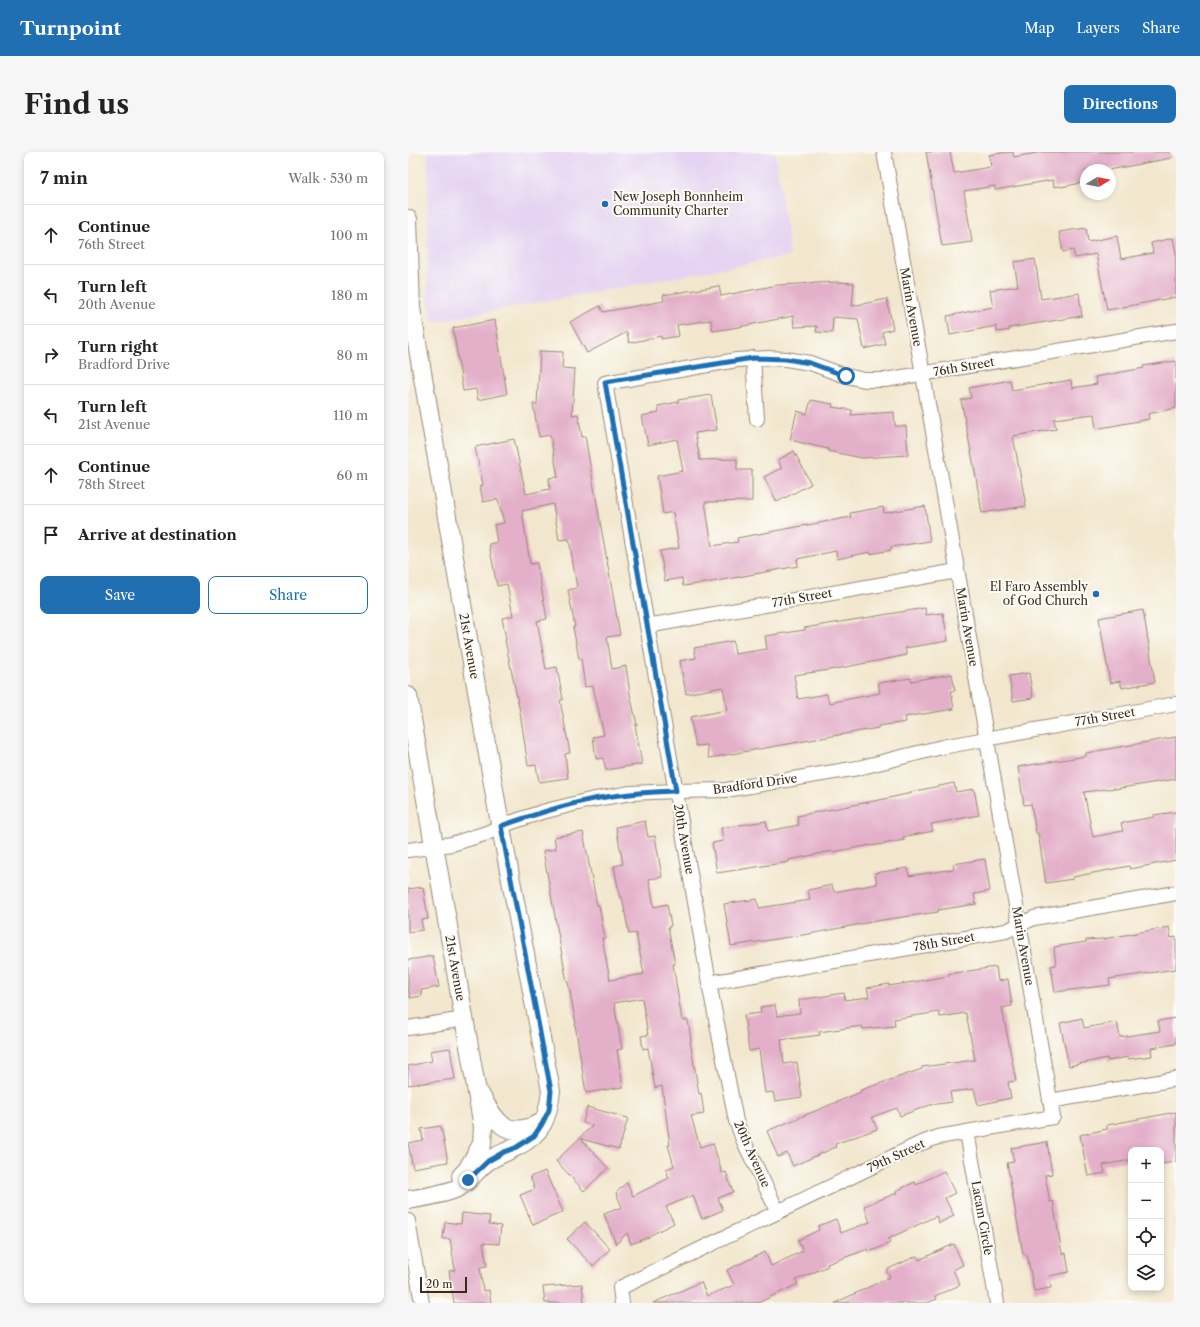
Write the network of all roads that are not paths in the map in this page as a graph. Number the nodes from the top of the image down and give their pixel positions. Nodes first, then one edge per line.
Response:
1 (884, 152) edge
2 (408, 219) edge
3 (1176, 331) edge
4 (412, 332) edge
5 (753, 358) junction
6 (923, 374) junction
7 (605, 386) joint
8 (757, 419) dead end
9 (957, 571) junction
10 (647, 626) junction
11 (408, 696) edge
12 (1176, 704) edge
13 (987, 739) junction
14 (676, 791) junction
15 (501, 826) junction
16 (434, 846) junction
17 (408, 850) edge
18 (1176, 893) edge
19 (1020, 925) junction
20 (709, 983) junction
21 (464, 1019) junction
22 (408, 1028) edge
23 (1176, 1079) edge
24 (475, 1084) junction
25 (1050, 1101) junction
26 (544, 1122) junction
27 (967, 1132) junction
28 (445, 1192) junction
29 (408, 1200) edge
30 (778, 1212) junction
31 (408, 1221) edge
32 (422, 1303) edge
33 (622, 1303) edge
34 (997, 1303) edge

1 - 6 street, Marin Avenue
2 - 4 street, 21st Avenue
3 - 6 street, 76th Street
4 - 15 street, 21st Avenue
5 - 6 street, 76th Street
5 - 7 street, 76th Street
5 - 8 street
6 - 9 street, Marin Avenue
7 - 10 street, 20th Avenue
9 - 10 street, 77th Street
9 - 13 street, Marin Avenue
10 - 14 street, 20th Avenue
11 - 16 street, 21st Avenue
12 - 13 street, 77th Street
13 - 14 street, Bradford Drive
13 - 19 street, Marin Avenue
14 - 15 street, Bradford Drive
14 - 20 street, 20th Avenue
15 - 16 street, Bradford Drive
15 - 26 street, 21st Avenue
16 - 17 street, Bradford Drive
16 - 21 street, 21st Avenue
18 - 19 street, 78th Street
19 - 20 street, 78th Street
19 - 25 street, Marin Avenue
20 - 30 street, 20th Avenue
21 - 22 street
21 - 24 street, 21st Avenue
23 - 25 street
24 - 26 street
24 - 28 street, 21st Avenue
25 - 27 street, 79th Street
26 - 28 street
27 - 30 street, 79th Street
27 - 34 street, Lacam Circle
28 - 29 street
30 - 33 street, 79th Street
31 - 32 street

